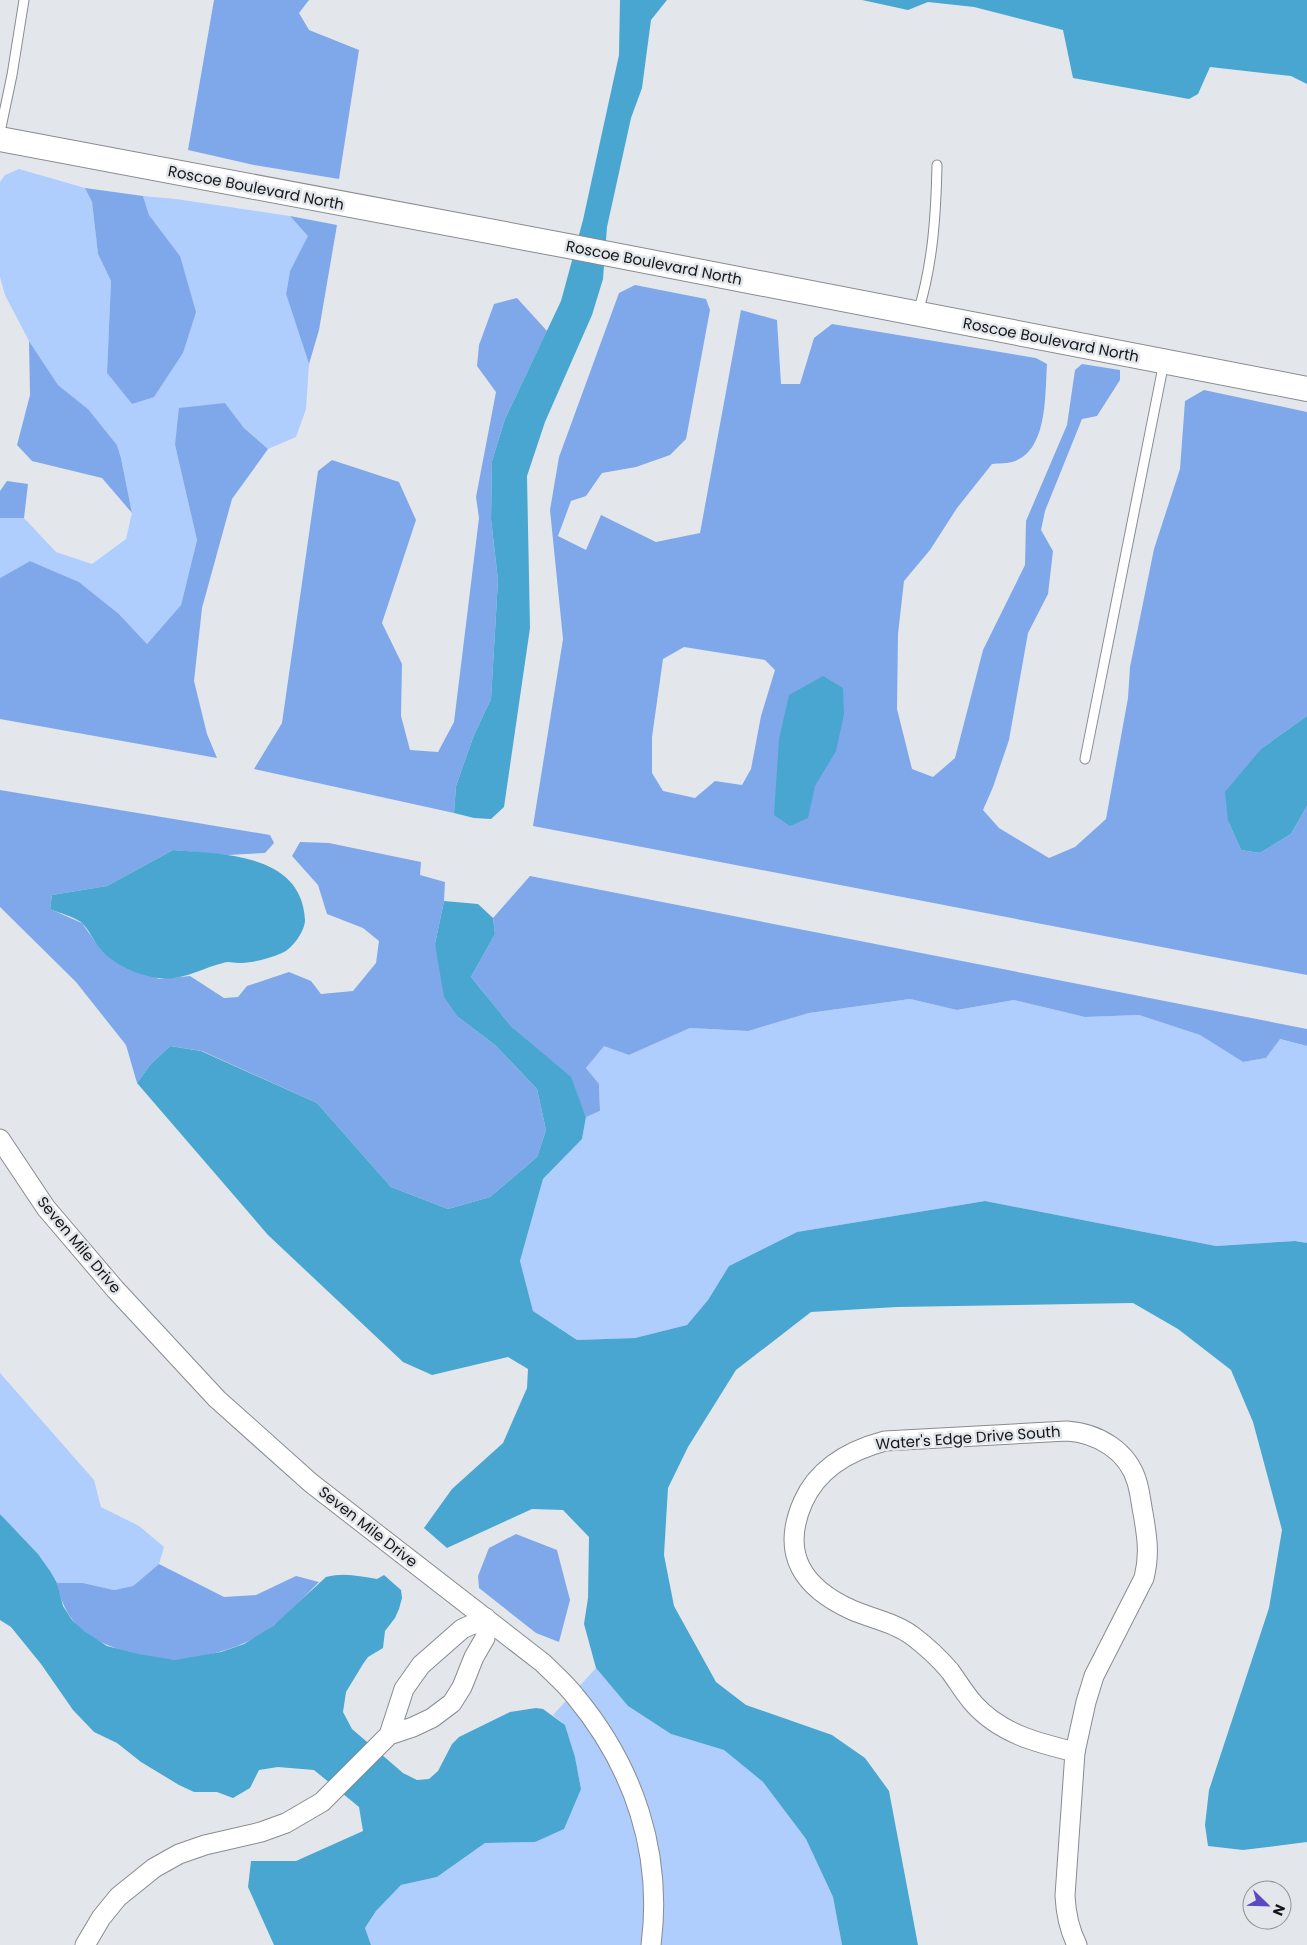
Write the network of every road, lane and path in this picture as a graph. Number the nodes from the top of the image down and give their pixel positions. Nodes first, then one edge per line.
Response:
1 (24, 0) edge
2 (0, 132) edge
3 (0, 139) edge
4 (938, 165) dead end
5 (917, 314) junction
6 (1164, 362) junction
7 (1307, 389) edge
8 (1085, 759) dead end
9 (0, 1139) edge
10 (486, 1618) junction
11 (389, 1735) junction
12 (1075, 1752) junction
13 (85, 1945) edge
14 (651, 1945) edge
15 (1077, 1945) edge

1 - 2 lane
3 - 5 street, Roscoe Boulevard North
4 - 5 lane
5 - 6 street, Roscoe Boulevard North
6 - 7 street, Roscoe Boulevard North
6 - 8 lane
9 - 10 street, Seven Mile Drive
10 - 11 street
10 - 11 street
10 - 14 street, Seven Mile Drive
11 - 13 street
12 - 12 street, Water's Edge Drive South
12 - 15 street, Water's Edge Drive South

